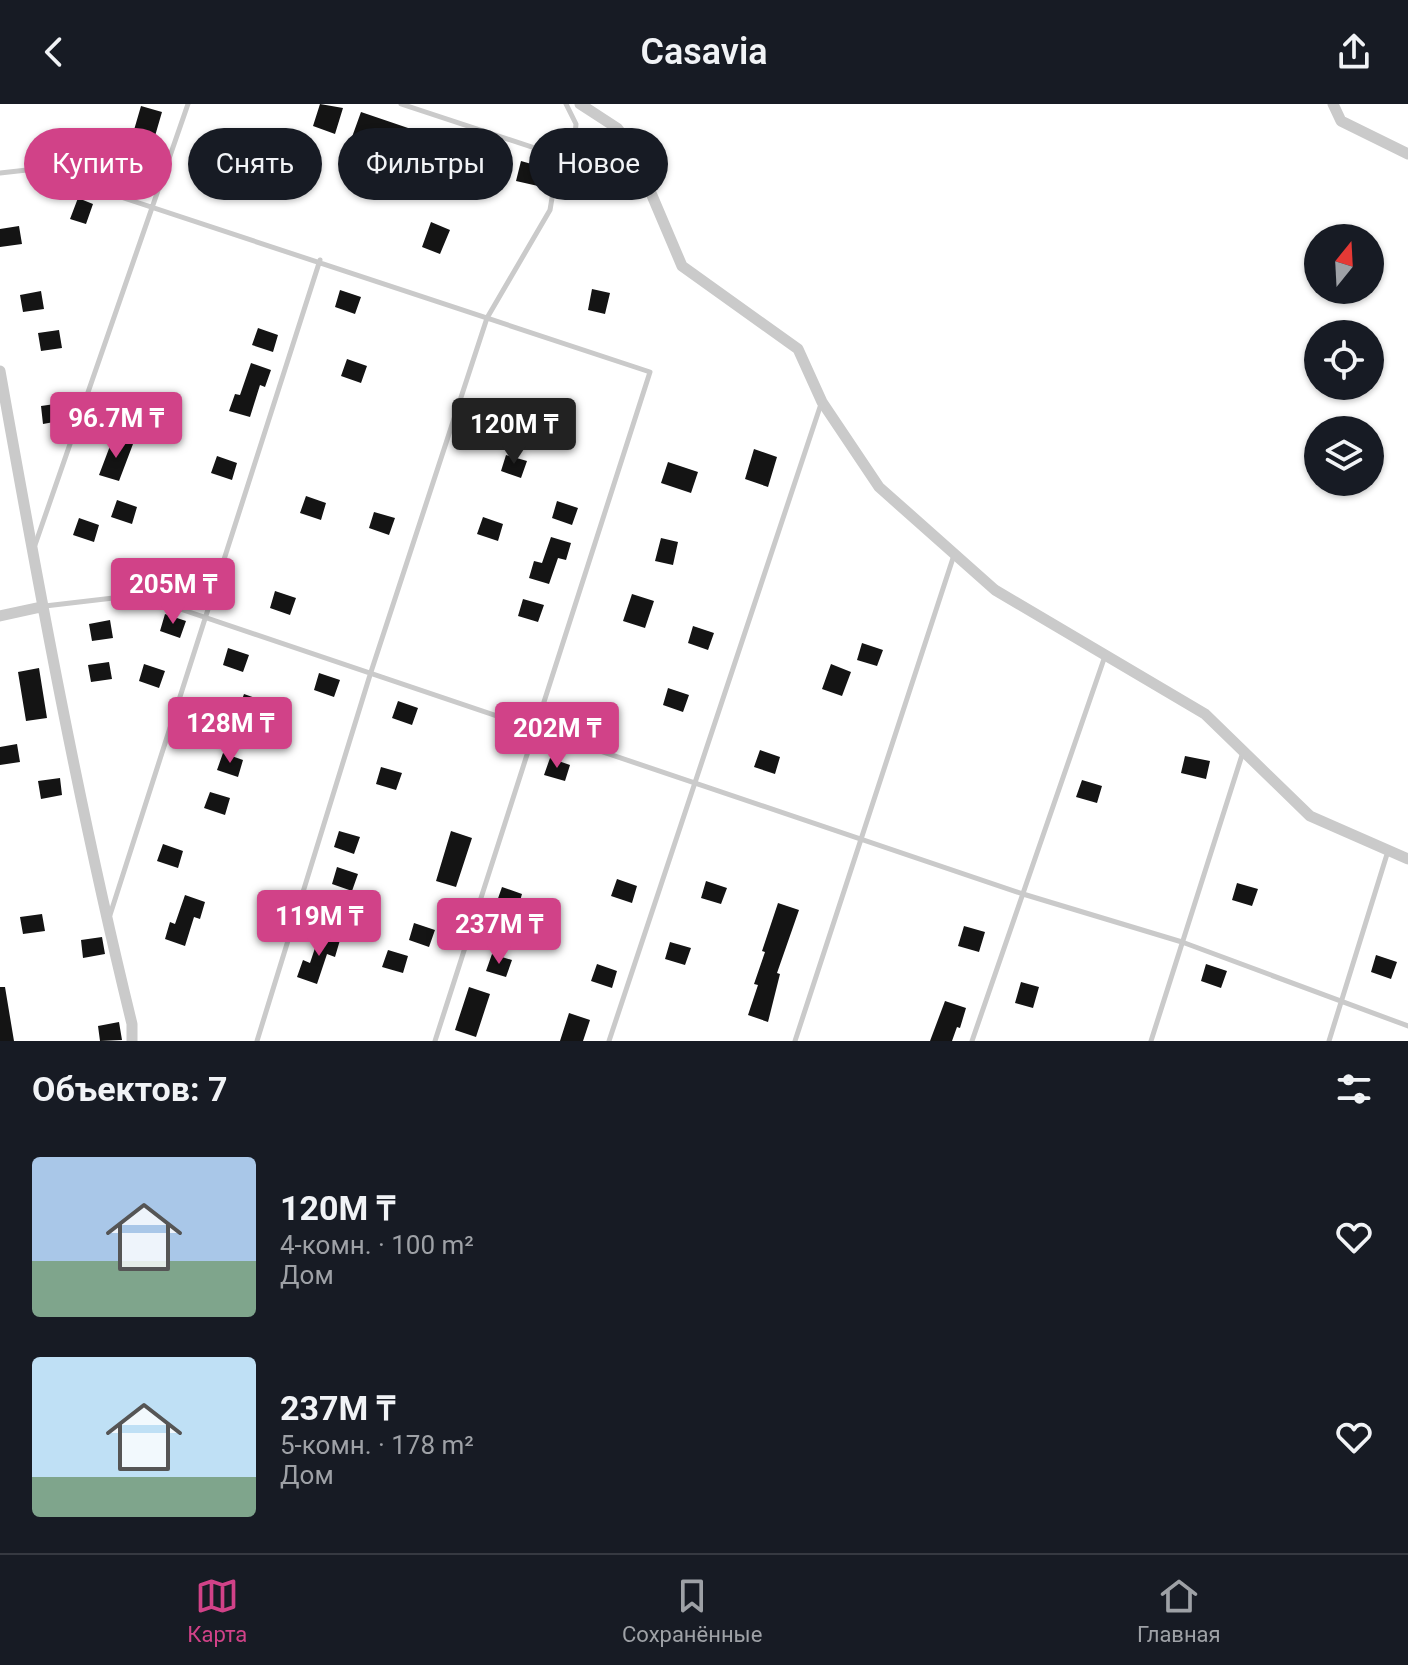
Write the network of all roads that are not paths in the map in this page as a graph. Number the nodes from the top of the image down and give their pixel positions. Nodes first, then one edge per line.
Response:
1 (188, 104) edge
2 (401, 104) edge
3 (566, 104) edge
4 (580, 104) edge
5 (1333, 104) edge
6 (576, 128) edge
7 (529, 146) edge
8 (1408, 154) edge
9 (0, 173) edge
10 (552, 200) edge
11 (151, 209) junction
12 (320, 260) junction
13 (487, 318) junction
14 (0, 371) edge
15 (822, 402) junction
16 (955, 552) junction
17 (32, 553) junction
18 (41, 607) junction
19 (0, 616) edge
20 (205, 618) junction
21 (1105, 655) junction
22 (370, 675) junction
23 (536, 727) junction
24 (1243, 751) junction
25 (694, 780) junction
26 (861, 839) junction
27 (1389, 848) junction
28 (1408, 859) edge
29 (1023, 894) junction
30 (108, 923) junction
31 (1182, 942) junction
32 (1341, 1003) junction
33 (1408, 1026) edge
34 (132, 1041) edge
35 (257, 1041) edge
36 (435, 1041) edge
37 (609, 1041) edge
38 (795, 1041) edge
39 (972, 1041) edge
40 (1151, 1041) edge
41 (1329, 1041) edge

1 - 11 lane
2 - 7 lane
3 - 6 lane
4 - 15 street
5 - 8 street
9 - 11 lane
10 - 13 lane
11 - 12 lane
11 - 17 lane
12 - 13 lane
12 - 20 lane
13 - 22 lane
13 - 23 lane
14 - 17 street
15 - 16 street
15 - 25 lane
16 - 21 street
16 - 26 lane
17 - 18 street
18 - 19 street
18 - 20 lane
18 - 30 street
20 - 22 lane
20 - 30 lane
21 - 24 street
21 - 29 lane
22 - 23 lane
22 - 35 lane
23 - 25 lane
23 - 36 lane
24 - 27 street
24 - 31 lane
25 - 26 lane
25 - 37 lane
26 - 29 lane
26 - 38 lane
27 - 28 street
27 - 32 lane
29 - 31 lane
29 - 39 lane
30 - 34 street
31 - 32 lane
31 - 40 lane
32 - 33 lane
32 - 41 lane

